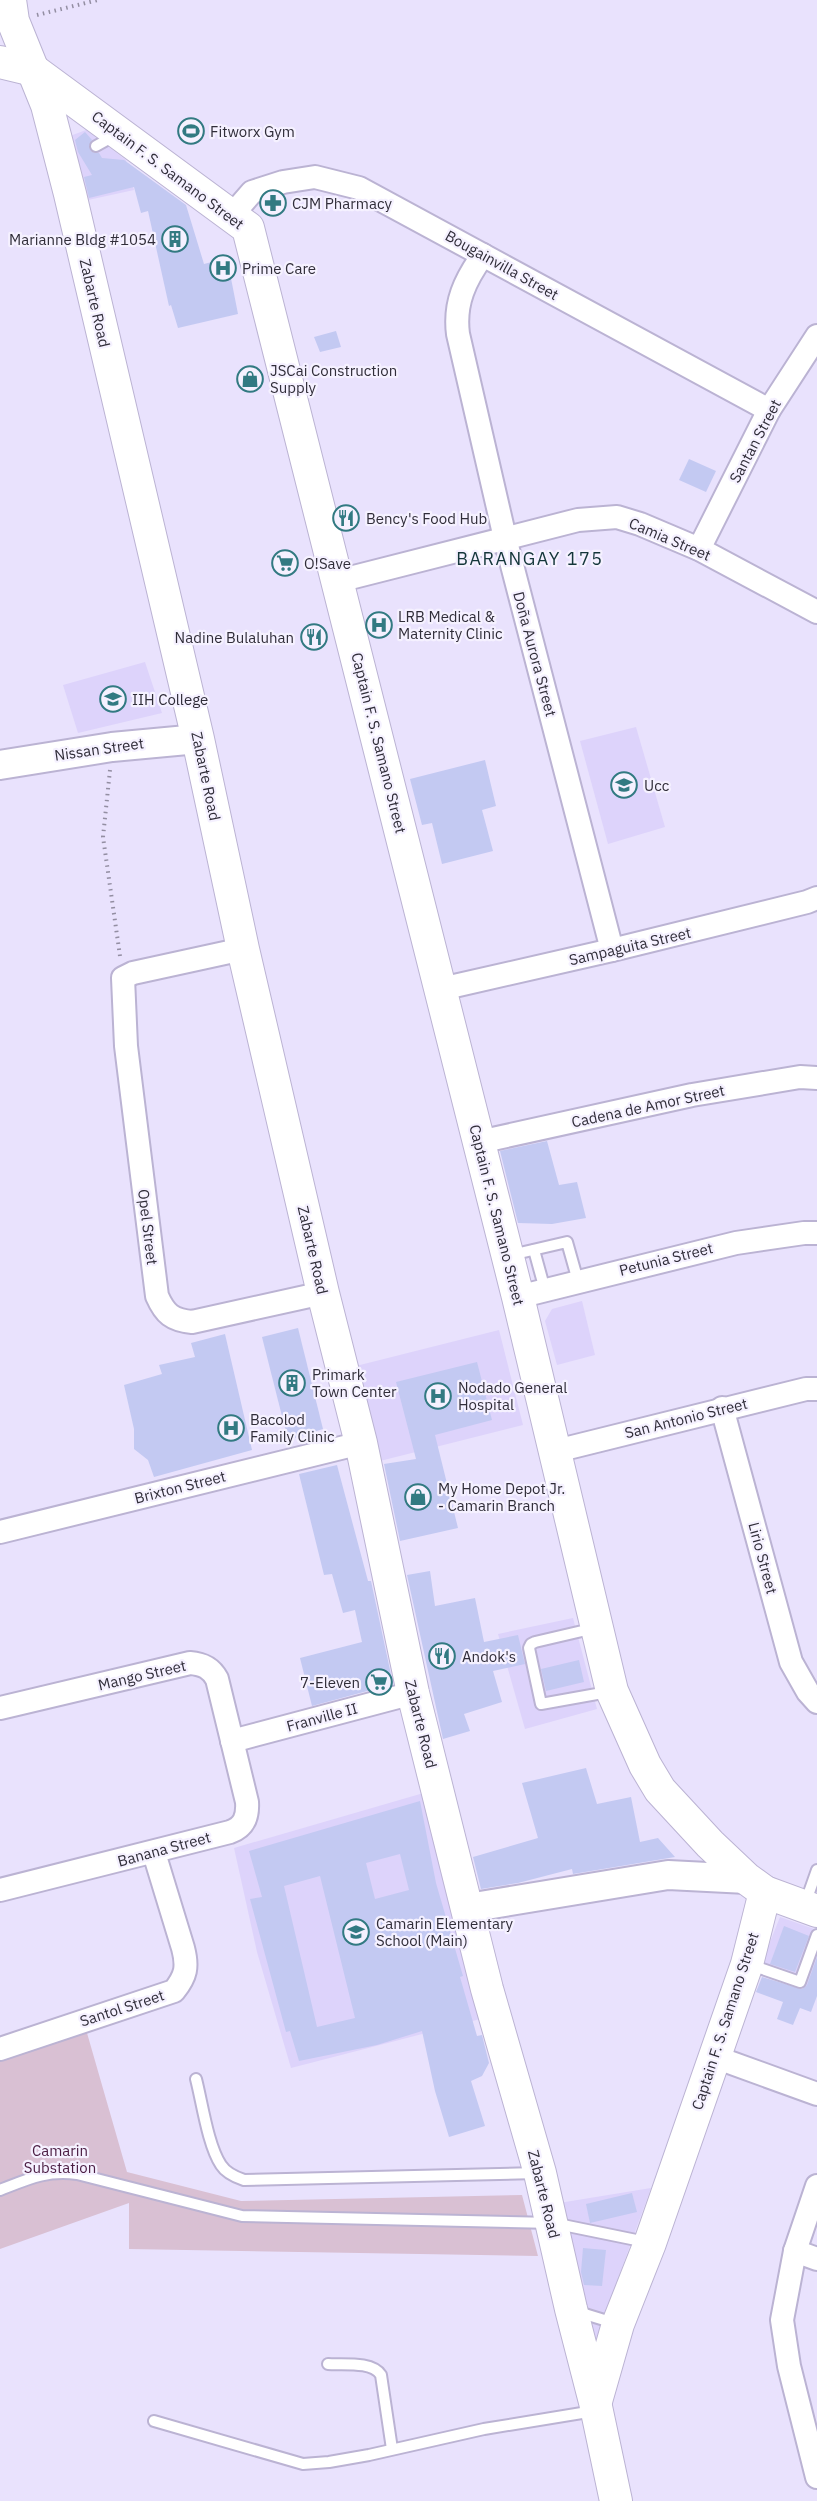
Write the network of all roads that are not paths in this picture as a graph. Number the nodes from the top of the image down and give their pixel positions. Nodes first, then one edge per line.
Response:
1 (11, 11) edge
2 (0, 62) edge
3 (33, 70) junction
4 (232, 215) junction
5 (483, 255) junction
6 (817, 336) edge
7 (769, 410) junction
8 (505, 538) junction
9 (699, 549) junction
10 (338, 580) junction
11 (817, 612) edge
12 (198, 739) junction
13 (0, 765) edge
14 (817, 897) edge
15 (243, 949) junction
16 (612, 950) junction
17 (441, 989) junction
18 (817, 1077) edge
19 (479, 1142) junction
20 (817, 1233) edge
21 (520, 1253) junction
22 (578, 1281) junction
23 (323, 1293) junction
24 (531, 1294) junction
25 (817, 1389) edge
26 (722, 1408) junction
27 (361, 1443) junction
28 (556, 1451) junction
29 (0, 1532) edge
30 (595, 1628) junction
31 (612, 1691) junction
32 (413, 1693) junction
33 (817, 1702) edge
34 (0, 1708) edge
35 (232, 1741) junction
36 (710, 1844) junction
37 (154, 1853) junction
38 (817, 1870) edge
39 (668, 1875) junction
40 (756, 1886) junction
41 (0, 1890) edge
42 (468, 1908) junction
43 (811, 1908) edge
44 (817, 1935) edge
45 (747, 1964) junction
46 (0, 2049) edge
47 (715, 2057) junction
48 (196, 2079) dead end
49 (817, 2094) edge
50 (540, 2173) junction
51 (817, 2186) edge
52 (0, 2190) edge
53 (553, 2223) junction
54 (650, 2243) junction
55 (795, 2251) junction
56 (817, 2259) edge
57 (571, 2309) junction
58 (618, 2324) junction
59 (328, 2364) dead end
60 (596, 2406) junction
61 (154, 2421) dead end
62 (392, 2449) junction
63 (817, 2477) edge
64 (616, 2501) edge

1 - 3 main road, Zabarte Road
2 - 3 main road
3 - 4 main road, Captain F. S. Samano Street
3 - 12 main road, Zabarte Road
4 - 5 street, Bougainvilla Street
4 - 10 main road, Captain F. S. Samano Street
5 - 7 street, Bougainvilla Street
5 - 8 street, Doña Aurora Street
6 - 7 street, Santan Street
7 - 9 street, Santan Street
8 - 9 street, Camia Street
8 - 10 street, Camia Street
8 - 16 street, Doña Aurora Street
9 - 11 street, Camia Street
10 - 17 main road, Captain F. S. Samano Street
12 - 13 street, Nissan Street
12 - 15 main road, Zabarte Road
14 - 16 street, Sampaguita Street
15 - 23 main road, Zabarte Road
15 - 23 street, Opel Street
16 - 17 street, Sampaguita Street
17 - 19 main road, Captain F. S. Samano Street
18 - 19 street, Cadena de Amor Street
19 - 21 main road, Captain F. S. Samano Street
20 - 22 street, Petunia Street
21 - 22 lane
21 - 24 main road, Captain F. S. Samano Street
22 - 24 street, Petunia Street
23 - 27 main road, Zabarte Road
24 - 28 main road, Captain F. S. Samano Street
25 - 26 street, San Antonio Street
26 - 28 street, San Antonio Street
26 - 33 street, Lirio Street
27 - 29 street, Brixton Street
27 - 32 main road, Zabarte Road
28 - 30 main road, Captain F. S. Samano Street
30 - 31 main road, Captain F. S. Samano Street
30 - 31 lane
31 - 36 main road, Captain F. S. Samano Street
32 - 35 street, Franville II
32 - 42 main road, Zabarte Road
34 - 35 street, Mango Street
35 - 37 street, Banana Street
36 - 39 street
36 - 40 main road, Captain F. S. Samano Street
37 - 41 street, Banana Street
37 - 46 street, Santol Street
38 - 43 lane
39 - 40 street
39 - 42 street
40 - 43 main road
40 - 45 main road, Captain F. S. Samano Street
42 - 50 main road, Zabarte Road
44 - 45 lane
45 - 47 main road, Captain F. S. Samano Street
47 - 49 street
47 - 54 main road, Captain F. S. Samano Street
48 - 50 lane
50 - 53 main road, Zabarte Road
51 - 55 street
52 - 53 lane
53 - 54 lane
53 - 57 main road, Zabarte Road
54 - 58 main road, Captain F. S. Samano Street
55 - 56 street
55 - 63 street
57 - 58 lane
57 - 60 main road, Zabarte Road
58 - 60 main road, Captain F. S. Samano Street
59 - 62 lane
60 - 62 lane
60 - 64 main road, Zabarte Road
61 - 62 lane

